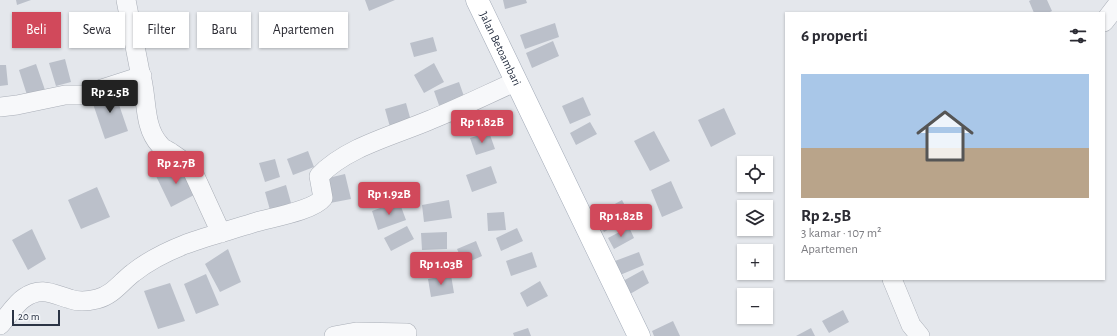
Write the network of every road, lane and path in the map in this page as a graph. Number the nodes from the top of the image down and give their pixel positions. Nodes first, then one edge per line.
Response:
1 (126, 0) edge
2 (477, 0) edge
3 (1117, 5) edge
4 (1105, 21) edge
5 (142, 76) junction
6 (517, 81) junction
7 (0, 107) edge
8 (221, 233) junction
9 (892, 280) edge
10 (0, 325) edge
11 (407, 333) dead end
12 (334, 336) edge
13 (639, 336) edge
14 (920, 336) edge

1 - 5 street
2 - 6 main road, Jalan Betoambari
3 - 4 street
5 - 7 street
5 - 8 street
6 - 8 street
6 - 13 main road, Jalan Betoambari
8 - 10 street
9 - 14 street
11 - 12 street

